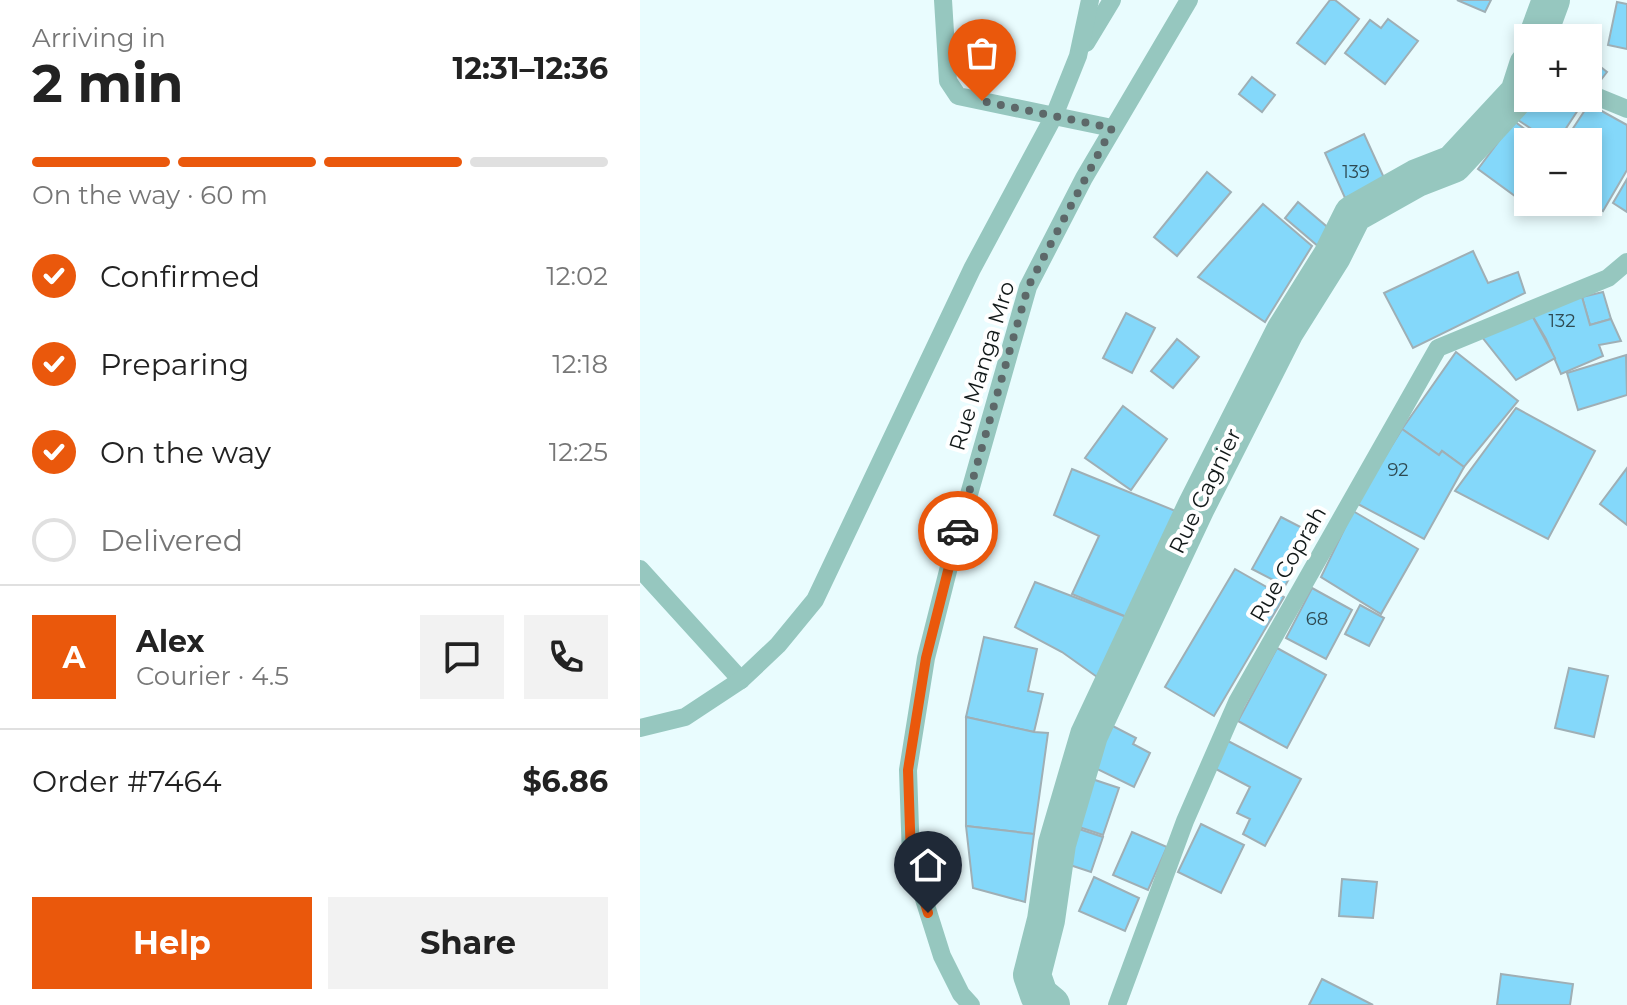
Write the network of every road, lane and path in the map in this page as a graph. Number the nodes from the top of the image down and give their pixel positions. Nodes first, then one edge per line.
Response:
1 (943, 0) edge
2 (1090, 0) edge
3 (1112, 0) edge
4 (1189, 0) edge
5 (1551, 0) edge
6 (1542, 24) edge
7 (1078, 56) junction
8 (1514, 98) edge
9 (1602, 99) edge
10 (1627, 109) edge
11 (1054, 116) junction
12 (1112, 128) junction
13 (1627, 262) edge
14 (640, 569) edge
15 (741, 680) junction
16 (640, 728) edge
17 (971, 1005) edge
18 (1051, 1005) edge
19 (1117, 1005) edge

1 - 11 lane
2 - 7 lane
3 - 7 lane
4 - 12 lane, Rue Manga Mro
5 - 6 street
7 - 11 lane
8 - 18 street, Rue Cagnier
9 - 10 lane
11 - 12 lane
11 - 15 lane
12 - 17 lane, Rue Manga Mro
13 - 19 lane, Rue Coprah
14 - 15 lane
15 - 16 lane

